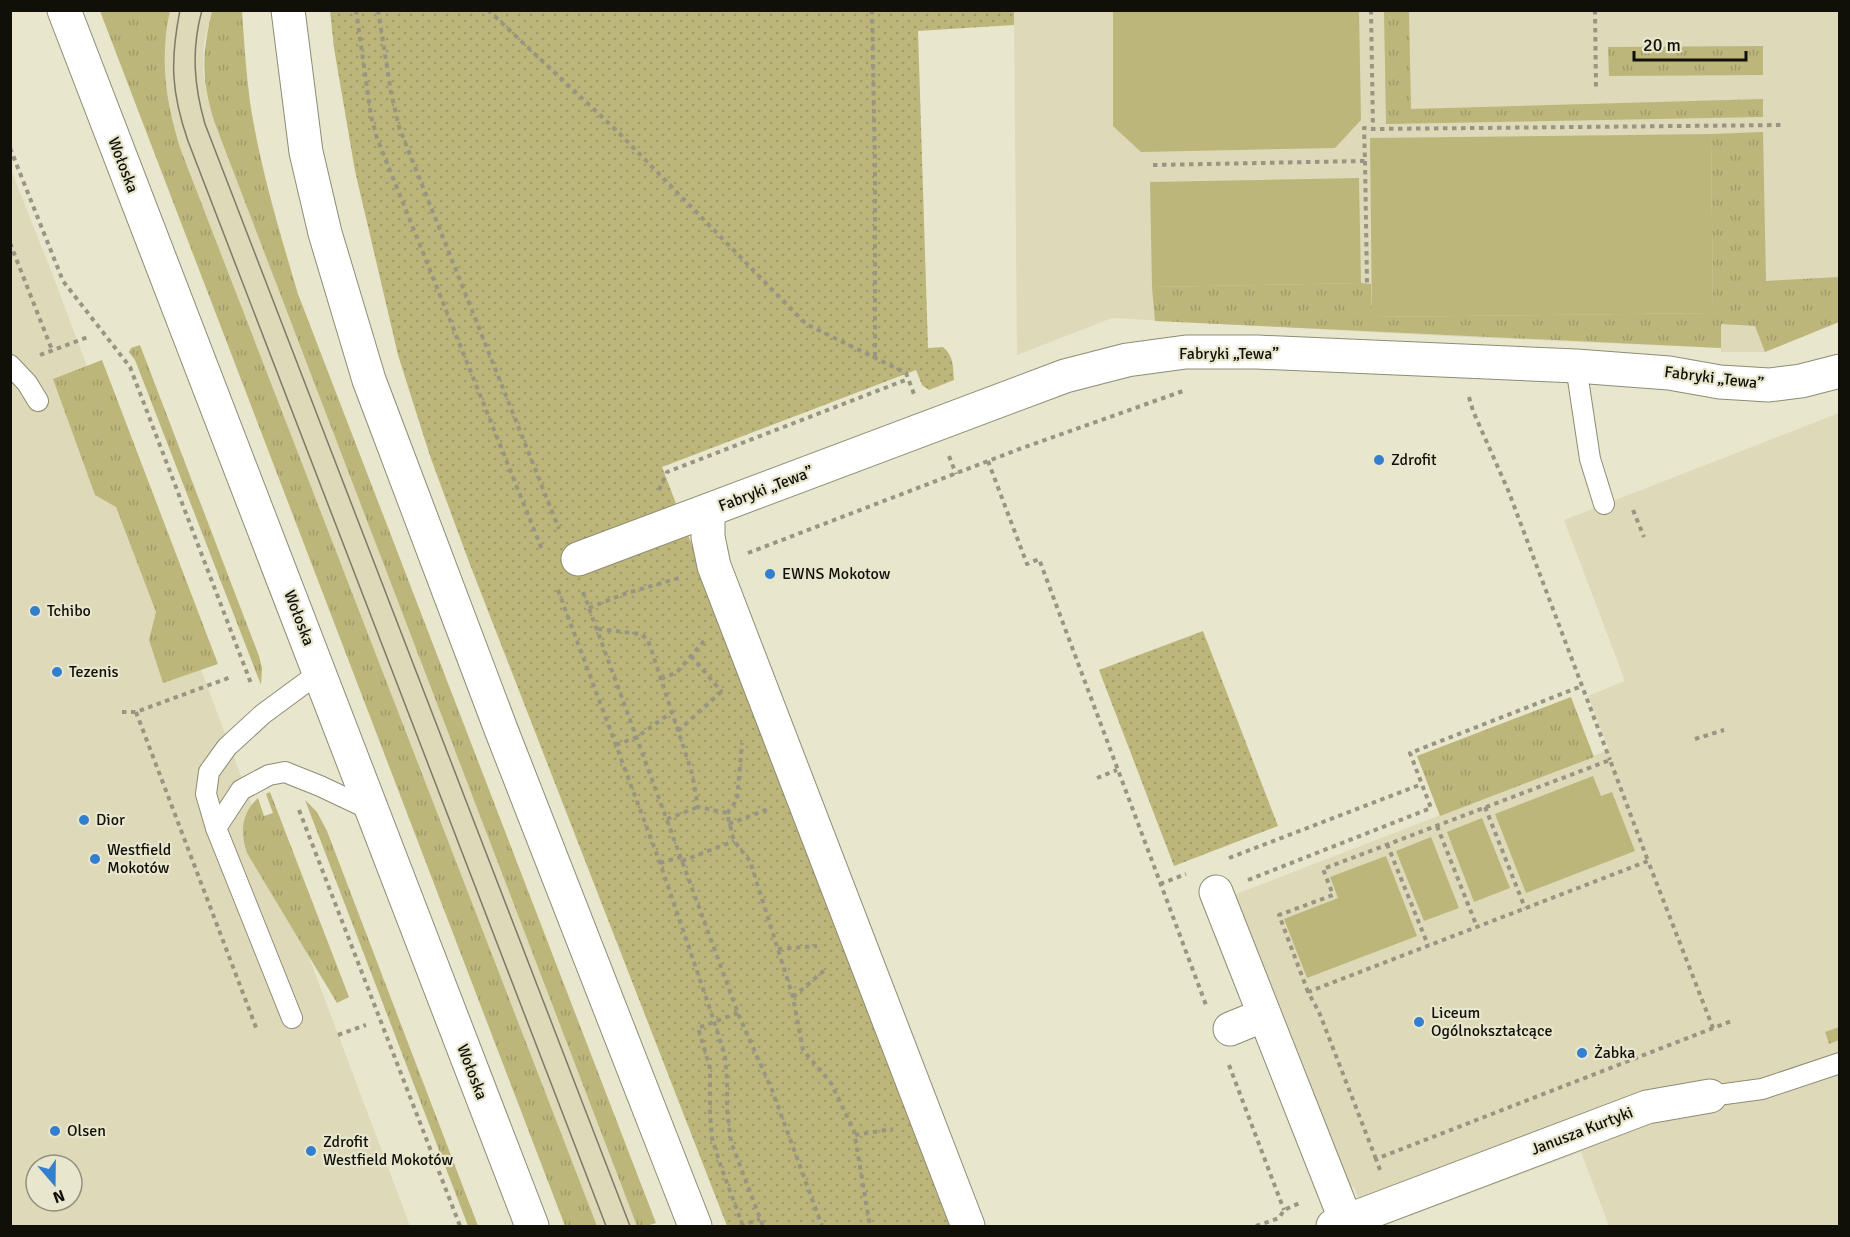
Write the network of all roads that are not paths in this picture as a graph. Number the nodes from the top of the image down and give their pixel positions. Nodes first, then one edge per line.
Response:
1 (64, 10) edge
2 (288, 10) edge
3 (12, 366) edge
4 (1576, 366) junction
5 (1839, 370) edge
6 (38, 401) dead end
7 (1604, 504) dead end
8 (708, 511) junction
9 (580, 574) road end
10 (320, 672) junction
11 (372, 811) junction
12 (216, 828) junction
13 (1216, 892) road end
14 (1264, 1015) junction
15 (292, 1018) dead end
16 (1222, 1033) road end
17 (1839, 1063) edge
18 (1710, 1096) joint
19 (1339, 1224) edge
20 (532, 1227) edge
21 (695, 1227) edge
22 (968, 1227) edge

1 - 10 street, Wołoska
2 - 21 street
3 - 6 lane
4 - 5 street, Fabryki „Tewa”
4 - 7 lane
4 - 8 street, Fabryki „Tewa”
8 - 9 street, Fabryki „Tewa”
8 - 22 street
10 - 11 street, Wołoska
10 - 12 lane
11 - 12 lane
11 - 20 street, Wołoska
12 - 15 lane
13 - 14 street
14 - 16 street
14 - 19 street
17 - 18 lane, Janusza Kurtyki
18 - 19 street, Janusza Kurtyki

